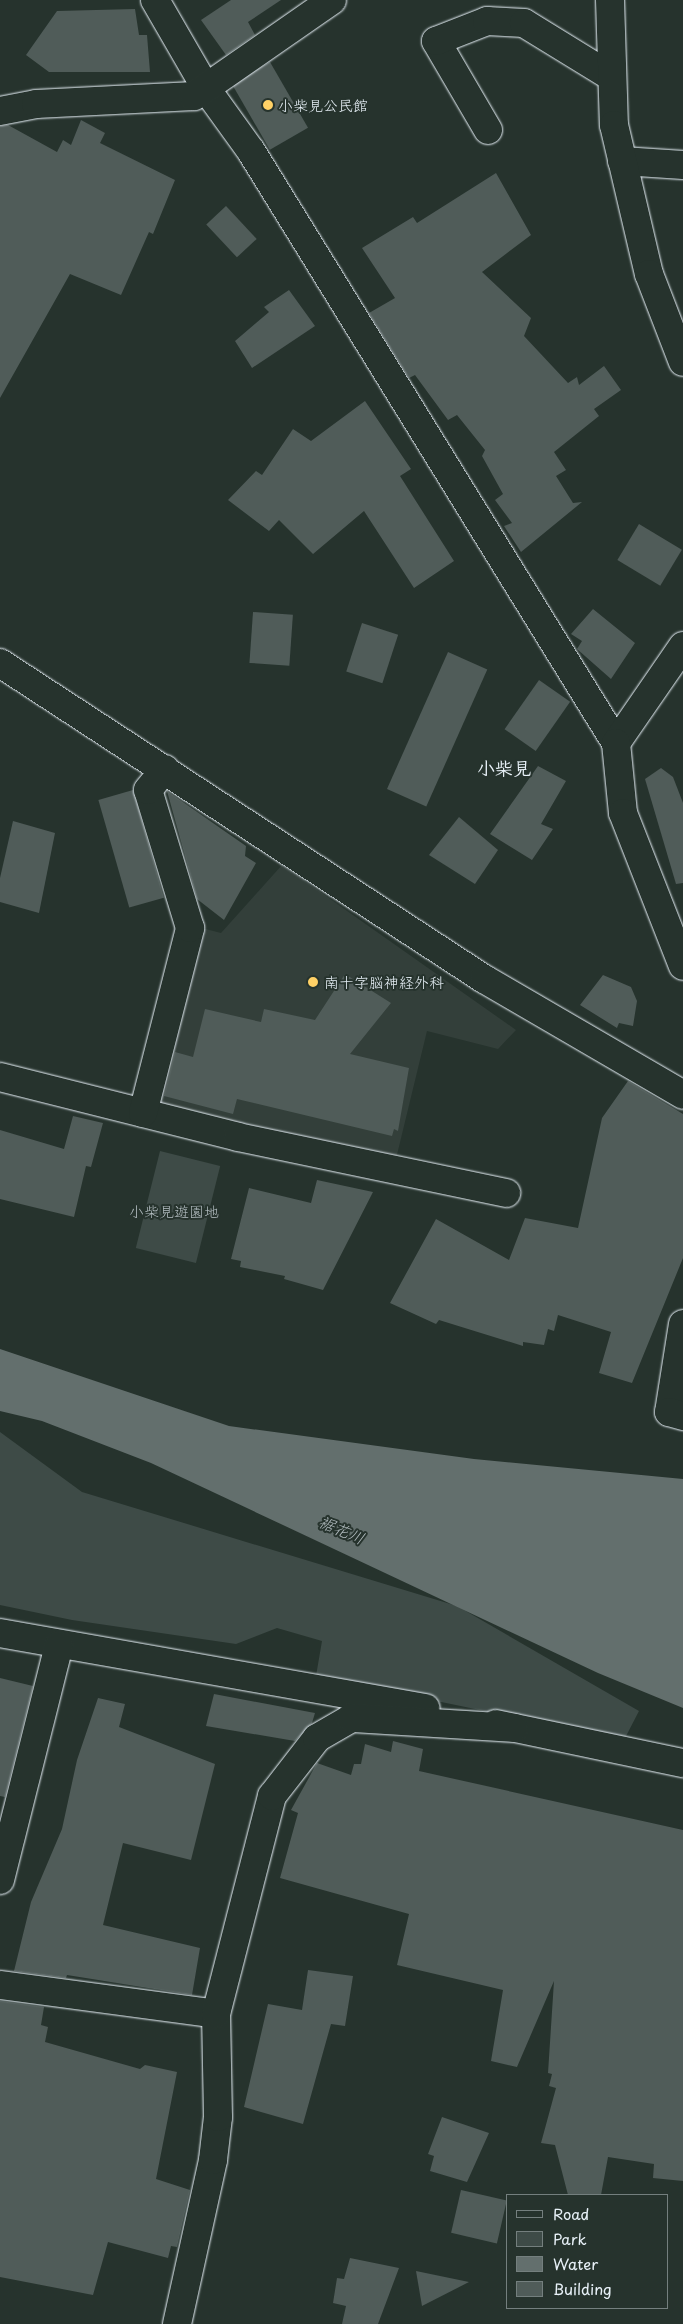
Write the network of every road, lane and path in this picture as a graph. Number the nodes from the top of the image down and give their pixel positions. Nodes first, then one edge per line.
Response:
1 (155, 0) edge
2 (332, 0) edge
3 (610, 0) edge
4 (610, 76) junction
5 (206, 90) junction
6 (0, 111) edge
7 (488, 130) dead end
8 (622, 161) junction
9 (683, 165) edge
10 (683, 362) edge
11 (683, 646) edge
12 (0, 663) edge
13 (616, 743) junction
14 (165, 769) junction
15 (683, 966) edge
16 (0, 1077) edge
17 (683, 1095) edge
18 (143, 1113) junction
19 (506, 1193) dead end
20 (683, 1324) edge
21 (683, 1416) edge
22 (0, 1633) edge
23 (60, 1645) junction
24 (514, 1728) junction
25 (683, 1763) edge
26 (0, 1880) edge
27 (0, 1985) edge
28 (216, 2014) junction
29 (177, 2324) edge

1 - 5 street
2 - 5 street
3 - 4 street
4 - 7 street
4 - 8 street
5 - 6 street
5 - 13 street
8 - 9 street
8 - 10 street
11 - 13 street
12 - 14 street
13 - 15 street
14 - 17 street
14 - 18 street
16 - 18 street
18 - 19 street
20 - 21 street
22 - 23 street
23 - 24 street
23 - 26 street
24 - 25 street
24 - 28 street
27 - 28 street
28 - 29 street

